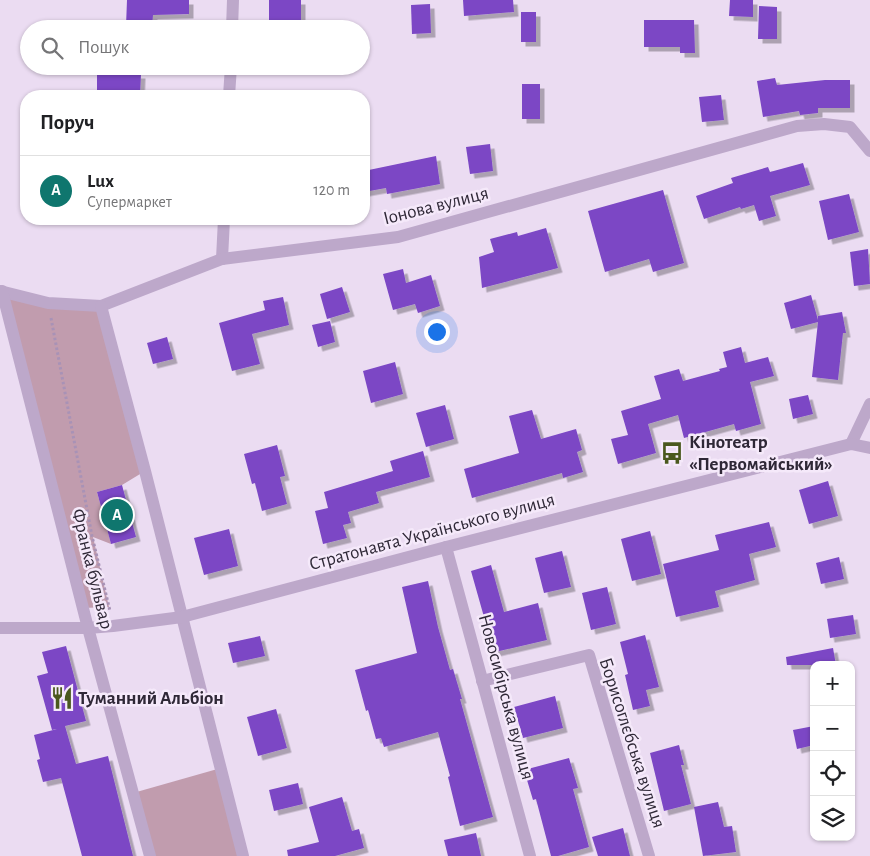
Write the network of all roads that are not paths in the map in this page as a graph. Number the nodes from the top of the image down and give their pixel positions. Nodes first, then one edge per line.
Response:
1 (233, 0) edge
2 (232, 20) edge
3 (230, 75) edge
4 (229, 90) edge
5 (870, 151) edge
6 (224, 225) edge
7 (222, 259) junction
8 (1, 291) edge
9 (101, 306) junction
10 (870, 404) edge
11 (851, 444) junction
12 (870, 448) edge
13 (446, 547) junction
14 (182, 617) junction
15 (0, 628) edge
16 (88, 628) junction
17 (482, 681) junction
18 (150, 856) edge
19 (243, 856) edge
20 (530, 856) edge
21 (649, 856) edge

1 - 2 street
3 - 4 street
5 - 7 street, Іонова вулиця
6 - 7 street
7 - 9 street, Іонова вулиця
8 - 9 street, Іонова вулиця
8 - 16 street, Франка бульвар
9 - 14 street
10 - 11 street
11 - 12 street, Стратонавта Українського вулиця
11 - 13 street, Стратонавта Українського вулиця
13 - 14 street, Стратонавта Українського вулиця
13 - 17 street, Новосибірська вулиця
14 - 16 street, Стратонавта Українського вулиця
14 - 19 street
15 - 16 street, Стратонавта Українського вулиця
16 - 18 street, Франка бульвар
17 - 20 street, Новосибірська вулиця
17 - 21 street, Борисоглєбська вулиця

